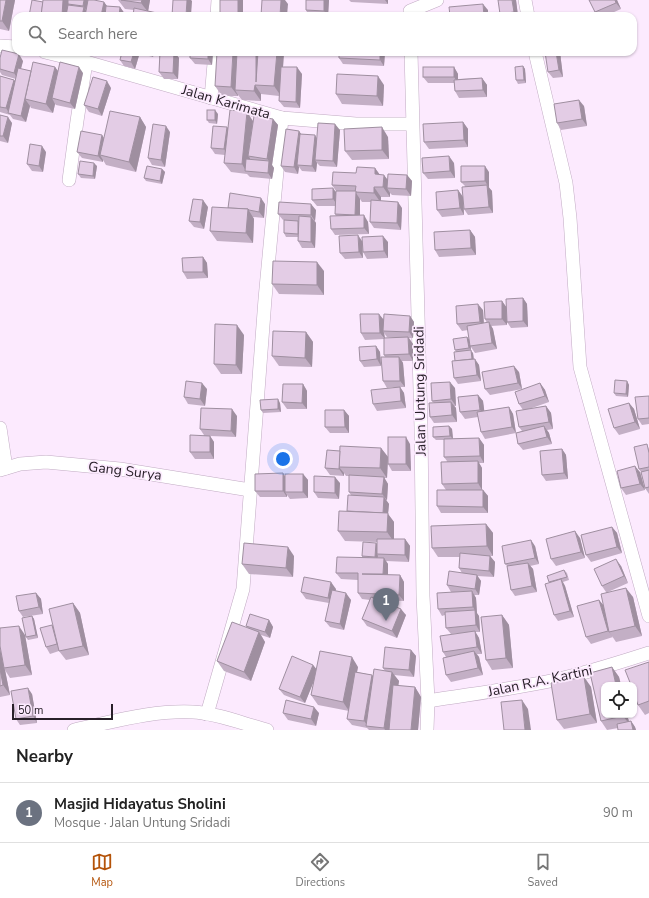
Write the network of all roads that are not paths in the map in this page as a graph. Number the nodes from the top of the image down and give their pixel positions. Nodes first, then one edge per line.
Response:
1 (218, 0) edge
2 (437, 0) edge
3 (525, 0) edge
4 (410, 9) edge
5 (217, 12) edge
6 (527, 12) edge
7 (0, 46) edge
8 (12, 47) edge
9 (61, 56) edge
10 (215, 56) edge
11 (411, 56) edge
12 (536, 56) edge
13 (86, 62) junction
14 (212, 98) junction
15 (282, 118) junction
16 (412, 124) junction
17 (70, 180) dead end
18 (0, 428) edge
19 (3, 469) edge
20 (250, 490) junction
21 (649, 616) edge
22 (649, 653) edge
23 (428, 701) junction
24 (206, 714) junction
25 (74, 730) edge
26 (267, 730) edge
27 (427, 730) edge

1 - 5 street
2 - 4 street
3 - 6 street
7 - 8 street
9 - 13 street, Jalan Karimata
10 - 14 street
11 - 16 street, Jalan Untung Sridadi
12 - 21 street
13 - 14 street, Jalan Karimata
13 - 17 street
14 - 15 street, Jalan Karimata
15 - 16 street, Jalan Karimata
15 - 20 street
16 - 23 street, Jalan Untung Sridadi
18 - 19 street
19 - 20 street, Gang Surya
20 - 24 street
22 - 23 street, Jalan R.A. Kartini
23 - 27 street, Jalan Untung Sridadi
24 - 25 street
24 - 26 street

